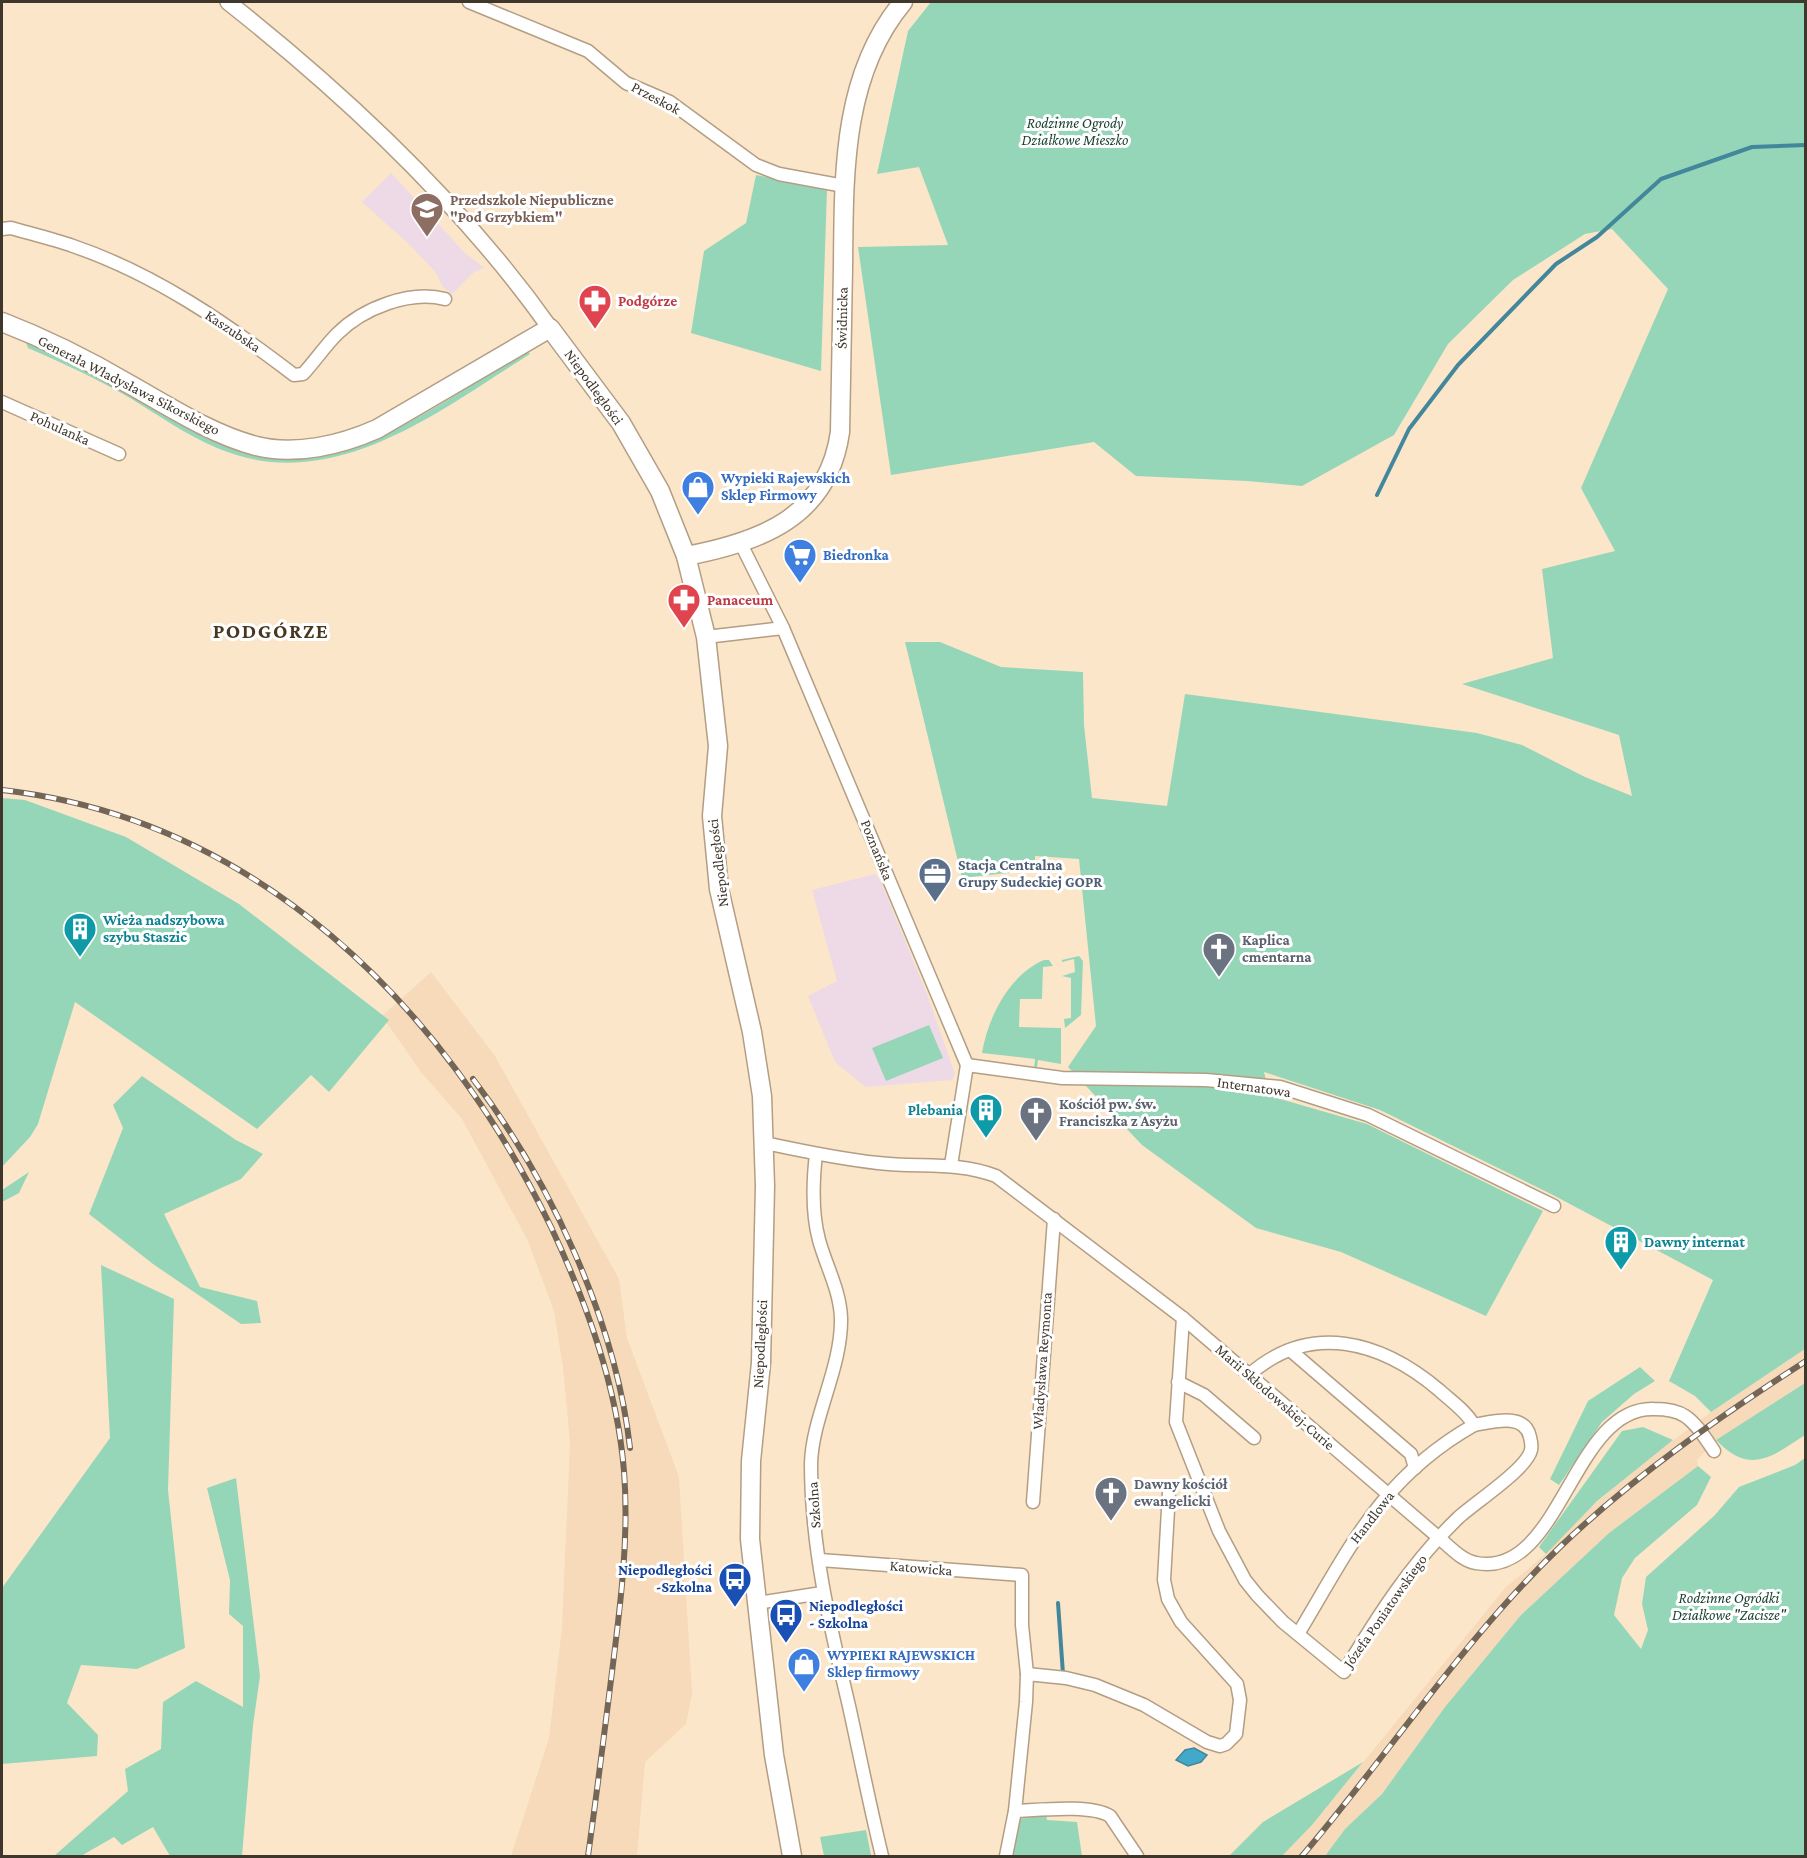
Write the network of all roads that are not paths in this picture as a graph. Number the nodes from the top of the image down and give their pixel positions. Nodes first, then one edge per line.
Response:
1 (228, 2) edge
2 (469, 2) edge
3 (903, 2) edge
4 (844, 186) junction
5 (2, 229) edge
6 (445, 299) dead end
7 (2, 322) edge
8 (550, 328) junction
9 (2, 402) edge
10 (119, 454) dead end
11 (741, 544) junction
12 (686, 556) junction
13 (783, 628) junction
14 (706, 637) junction
15 (967, 1065) junction
16 (765, 1143) junction
17 (816, 1154) junction
18 (951, 1165) junction
19 (1554, 1206) dead end
20 (1054, 1219) junction
21 (1183, 1318) junction
22 (1290, 1350) junction
23 (1249, 1374) junction
24 (1178, 1382) junction
25 (1474, 1425) junction
26 (1254, 1438) dead end
27 (1714, 1451) dead end
28 (1415, 1468) junction
29 (1169, 1492) dead end
30 (1388, 1493) junction
31 (1033, 1502) dead end
32 (1438, 1537) junction
33 (820, 1560) junction
34 (822, 1593) junction
35 (757, 1603) junction
36 (1298, 1634) junction
37 (1027, 1674) junction
38 (1015, 1810) junction
39 (792, 1857) edge
40 (882, 1857) edge
41 (1006, 1857) edge
42 (1137, 1857) edge

1 - 8 street, Niepodległości
2 - 4 street, Przeskok
3 - 4 main road, Świdnicka
4 - 11 main road, Świdnicka
5 - 6 street, Kaszubska
7 - 8 main road, Generała Władysława Sikorskiego
8 - 12 main road, Niepodległości
9 - 10 street, Pohulanka
11 - 12 main road, Świdnicka
11 - 13 street, Poznańska
12 - 14 main road, Niepodległości
13 - 14 street
13 - 15 street, Poznańska
14 - 16 main road, Niepodległości
15 - 18 street
15 - 19 street, Internatowa
16 - 17 street, Marii Skłodowskiej-Curie
16 - 35 main road, Niepodległości
17 - 18 street, Marii Skłodowskiej-Curie
17 - 33 street, Szkolna
18 - 20 street, Marii Skłodowskiej-Curie
20 - 21 street, Marii Skłodowskiej-Curie
20 - 31 street, Władysława Reymonta
21 - 23 street, Marii Skłodowskiej-Curie
21 - 24 street, Józefa Poniatowskiego
22 - 23 street
22 - 25 street
22 - 28 street
23 - 30 street, Marii Skłodowskiej-Curie
24 - 26 street
24 - 36 street, Józefa Poniatowskiego
25 - 28 street, Handlowa
25 - 32 street, Józefa Poniatowskiego
27 - 32 street, Marii Skłodowskiej-Curie
28 - 30 street, Handlowa
29 - 37 street
30 - 32 street, Marii Skłodowskiej-Curie
30 - 36 street, Handlowa
32 - 36 street, Józefa Poniatowskiego
33 - 34 street, Szkolna
33 - 37 street, Katowicka
34 - 35 street
34 - 40 street, Szkolna
35 - 39 main road, Niepodległości
37 - 38 street
38 - 41 street
38 - 42 street

